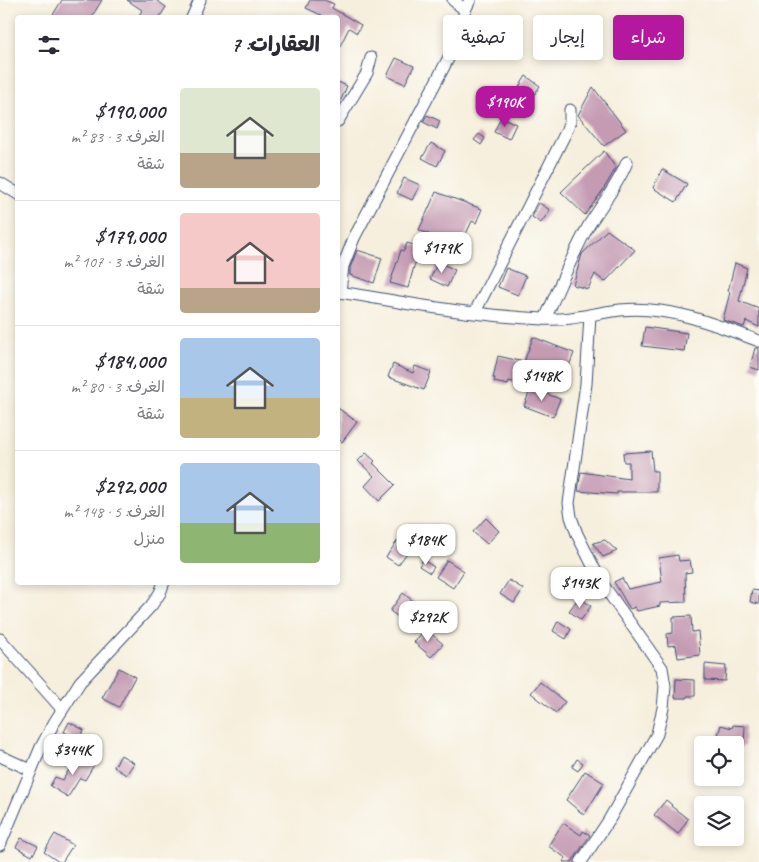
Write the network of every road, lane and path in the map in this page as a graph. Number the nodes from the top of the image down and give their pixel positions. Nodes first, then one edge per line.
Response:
1 (453, 0) edge
2 (197, 1) edge
3 (468, 5) edge
4 (193, 15) edge
5 (371, 58) dead end
6 (570, 110) dead end
7 (340, 118) edge
8 (627, 162) dead end
9 (0, 183) edge
10 (15, 192) edge
11 (340, 286) edge
12 (340, 292) edge
13 (475, 312) junction
14 (590, 315) junction
15 (545, 319) junction
16 (759, 341) edge
17 (163, 585) edge
18 (0, 639) edge
19 (62, 709) junction
20 (0, 756) edge
21 (31, 770) junction
22 (0, 844) edge
23 (581, 862) edge

1 - 3 street
2 - 4 street
3 - 11 street
5 - 7 street
6 - 13 street
8 - 15 street
9 - 10 street
12 - 13 street
13 - 15 street
14 - 15 street
14 - 16 street
14 - 23 street
17 - 19 street
18 - 19 street
19 - 21 street
20 - 21 street
21 - 22 street

